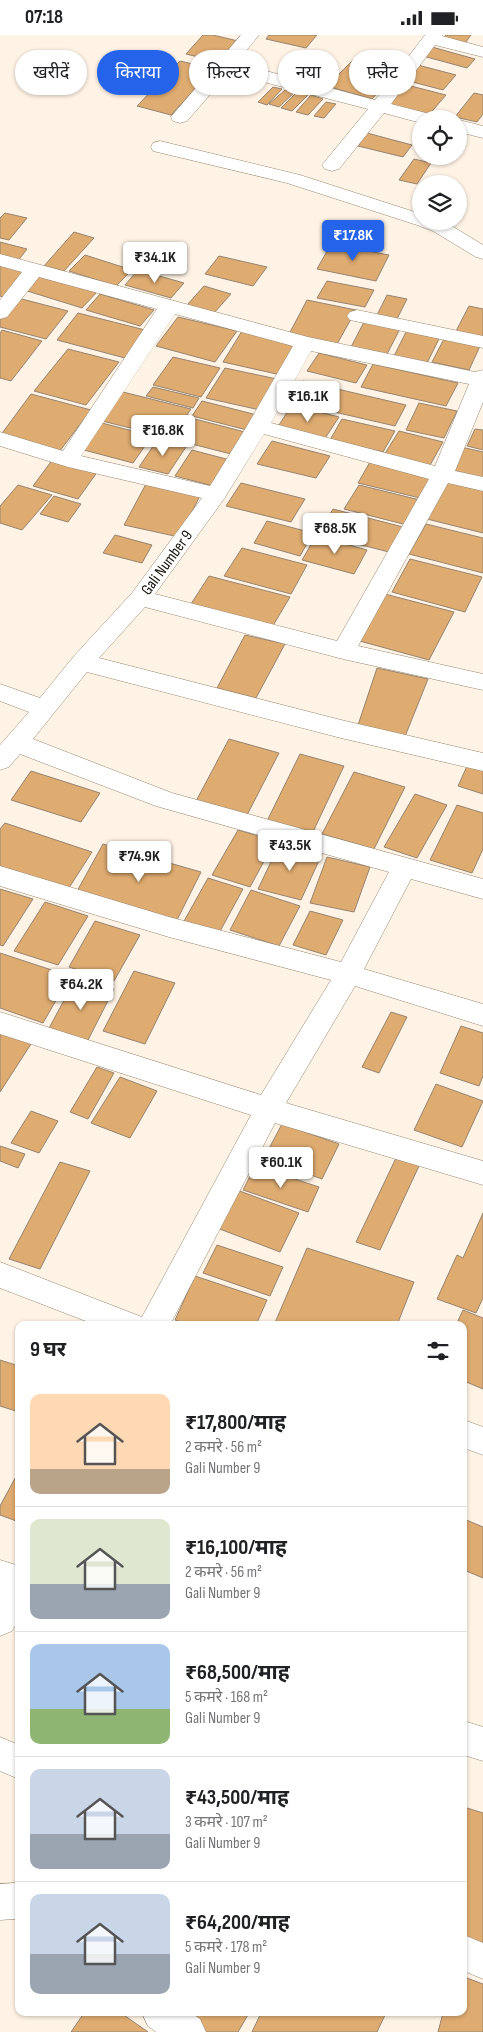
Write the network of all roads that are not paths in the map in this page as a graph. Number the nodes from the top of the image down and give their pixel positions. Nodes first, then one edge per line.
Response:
1 (250, 35) edge
2 (432, 37) edge
3 (238, 50) edge
4 (483, 52) edge
5 (268, 77) edge
6 (199, 95) edge
7 (379, 107) junction
8 (412, 115) edge
9 (180, 117) dead end
10 (467, 128) edge
11 (483, 132) edge
12 (160, 147) dead end
13 (332, 165) dead end
14 (412, 218) edge
15 (445, 230) edge
16 (483, 253) edge
17 (0, 260) edge
18 (35, 269) junction
19 (169, 307) junction
20 (0, 313) edge
21 (357, 316) dead end
22 (483, 342) edge
23 (304, 343) junction
24 (482, 378) edge
25 (258, 426) junction
26 (0, 439) edge
27 (68, 460) junction
28 (442, 475) junction
29 (483, 484) edge
30 (216, 494) junction
31 (140, 598) junction
32 (343, 651) junction
33 (82, 662) junction
34 (483, 682) edge
35 (0, 693) edge
36 (45, 709) junction
37 (17, 743) junction
38 (0, 761) edge
39 (483, 762) edge
40 (404, 868) junction
41 (0, 876) edge
42 (483, 889) edge
43 (348, 974) junction
44 (483, 1015) edge
45 (0, 1023) edge
46 (268, 1109) junction
47 (483, 1173) edge
48 (0, 1275) edge
49 (121, 1321) edge
50 (156, 1321) edge
51 (467, 1435) edge
52 (483, 1441) edge
53 (0, 1575) edge
54 (15, 1581) edge
55 (15, 1595) edge
56 (0, 1620) edge
57 (467, 1739) edge
58 (483, 1744) edge
59 (0, 1754) edge
60 (15, 1760) edge
61 (15, 1901) edge
62 (0, 1902) edge
63 (467, 1954) edge
64 (483, 1961) edge
65 (165, 2016) edge
66 (187, 2032) edge

1 - 3 street
2 - 4 street
2 - 7 street
5 - 7 street
6 - 9 street
7 - 8 street
7 - 13 street
10 - 11 street
12 - 14 street
15 - 16 street
17 - 18 street
18 - 19 street
18 - 20 street
19 - 23 street
19 - 27 street
21 - 22 street
23 - 24 street
23 - 25 street, Gali Number 9
24 - 28 street
25 - 28 street
25 - 30 street, Gali Number 9
26 - 27 street
27 - 30 street
28 - 29 street
28 - 32 street
30 - 31 street, Gali Number 9
31 - 32 street
31 - 33 street, Gali Number 9
32 - 34 street
33 - 36 street, Gali Number 9
33 - 39 street
35 - 36 street
36 - 37 street, Gali Number 9
37 - 38 street, Gali Number 9
37 - 40 street
40 - 42 street
40 - 43 street
41 - 43 street
43 - 44 street
43 - 46 street
45 - 46 street
46 - 47 street
46 - 50 street
48 - 49 street
51 - 52 street
53 - 54 street
55 - 56 street
57 - 58 street
59 - 60 street
61 - 62 street
63 - 64 street
65 - 66 street

